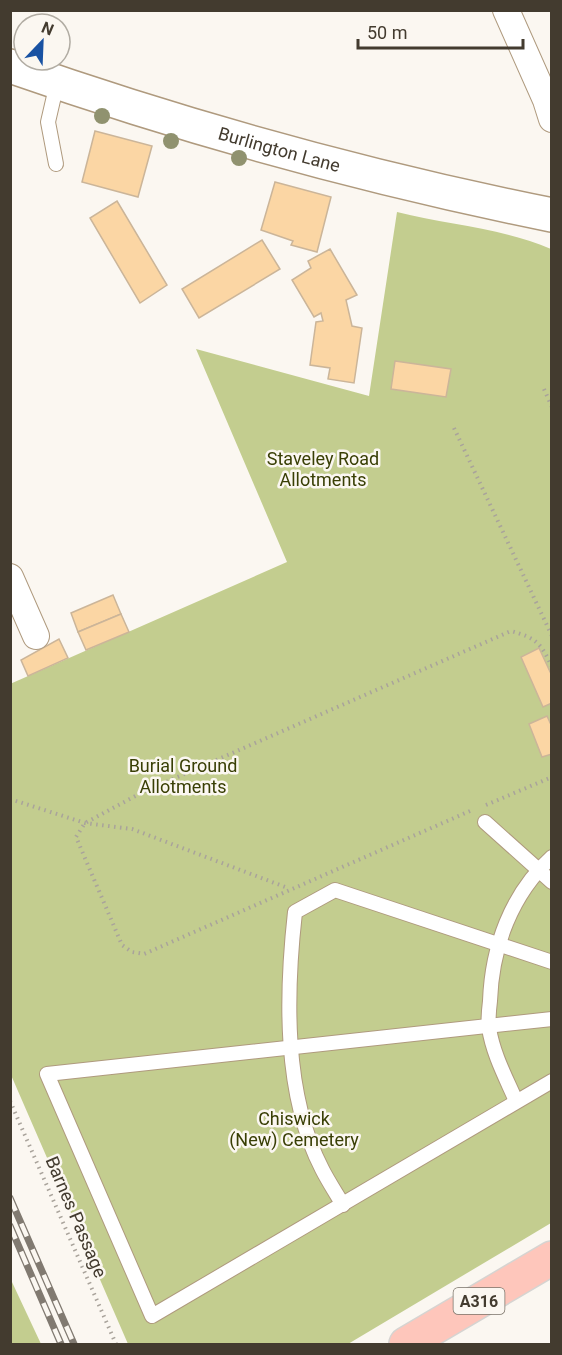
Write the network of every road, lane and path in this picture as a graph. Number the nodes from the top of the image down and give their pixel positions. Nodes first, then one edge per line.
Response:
1 (506, 10) edge
2 (10, 66) edge
3 (57, 82) junction
4 (552, 119) edge
5 (56, 164) dead end
6 (552, 215) edge
7 (544, 389) dead end
8 (552, 407) edge
9 (454, 428) dead end
10 (10, 578) edge
11 (36, 636) dead end
12 (552, 636) edge
13 (552, 667) edge
14 (552, 777) edge
15 (10, 799) edge
16 (485, 822) dead end
17 (86, 823) junction
18 (552, 857) edge
19 (538, 869) junction
20 (552, 882) edge
21 (288, 888) junction
22 (497, 944) junction
23 (552, 962) edge
24 (552, 1019) edge
25 (489, 1027) junction
26 (291, 1046) junction
27 (552, 1081) edge
28 (10, 1101) edge
29 (516, 1101) junction
30 (343, 1204) junction
31 (552, 1258) edge
32 (116, 1344) edge
33 (406, 1344) edge

1 - 4 street
2 - 3 street, Burlington Lane
3 - 5 lane
3 - 6 street, Burlington Lane
7 - 8 path
9 - 12 path
10 - 11 street
13 - 17 path
14 - 21 path
15 - 17 path
16 - 19 lane
17 - 21 path
17 - 21 path
18 - 19 lane
19 - 20 lane
19 - 22 lane
22 - 23 lane
22 - 25 lane
22 - 26 lane
24 - 25 lane
25 - 26 lane
25 - 29 lane
26 - 30 lane
26 - 30 lane
27 - 29 lane
28 - 32 path, Barnes Passage
29 - 30 lane
31 - 33 highway, A316

